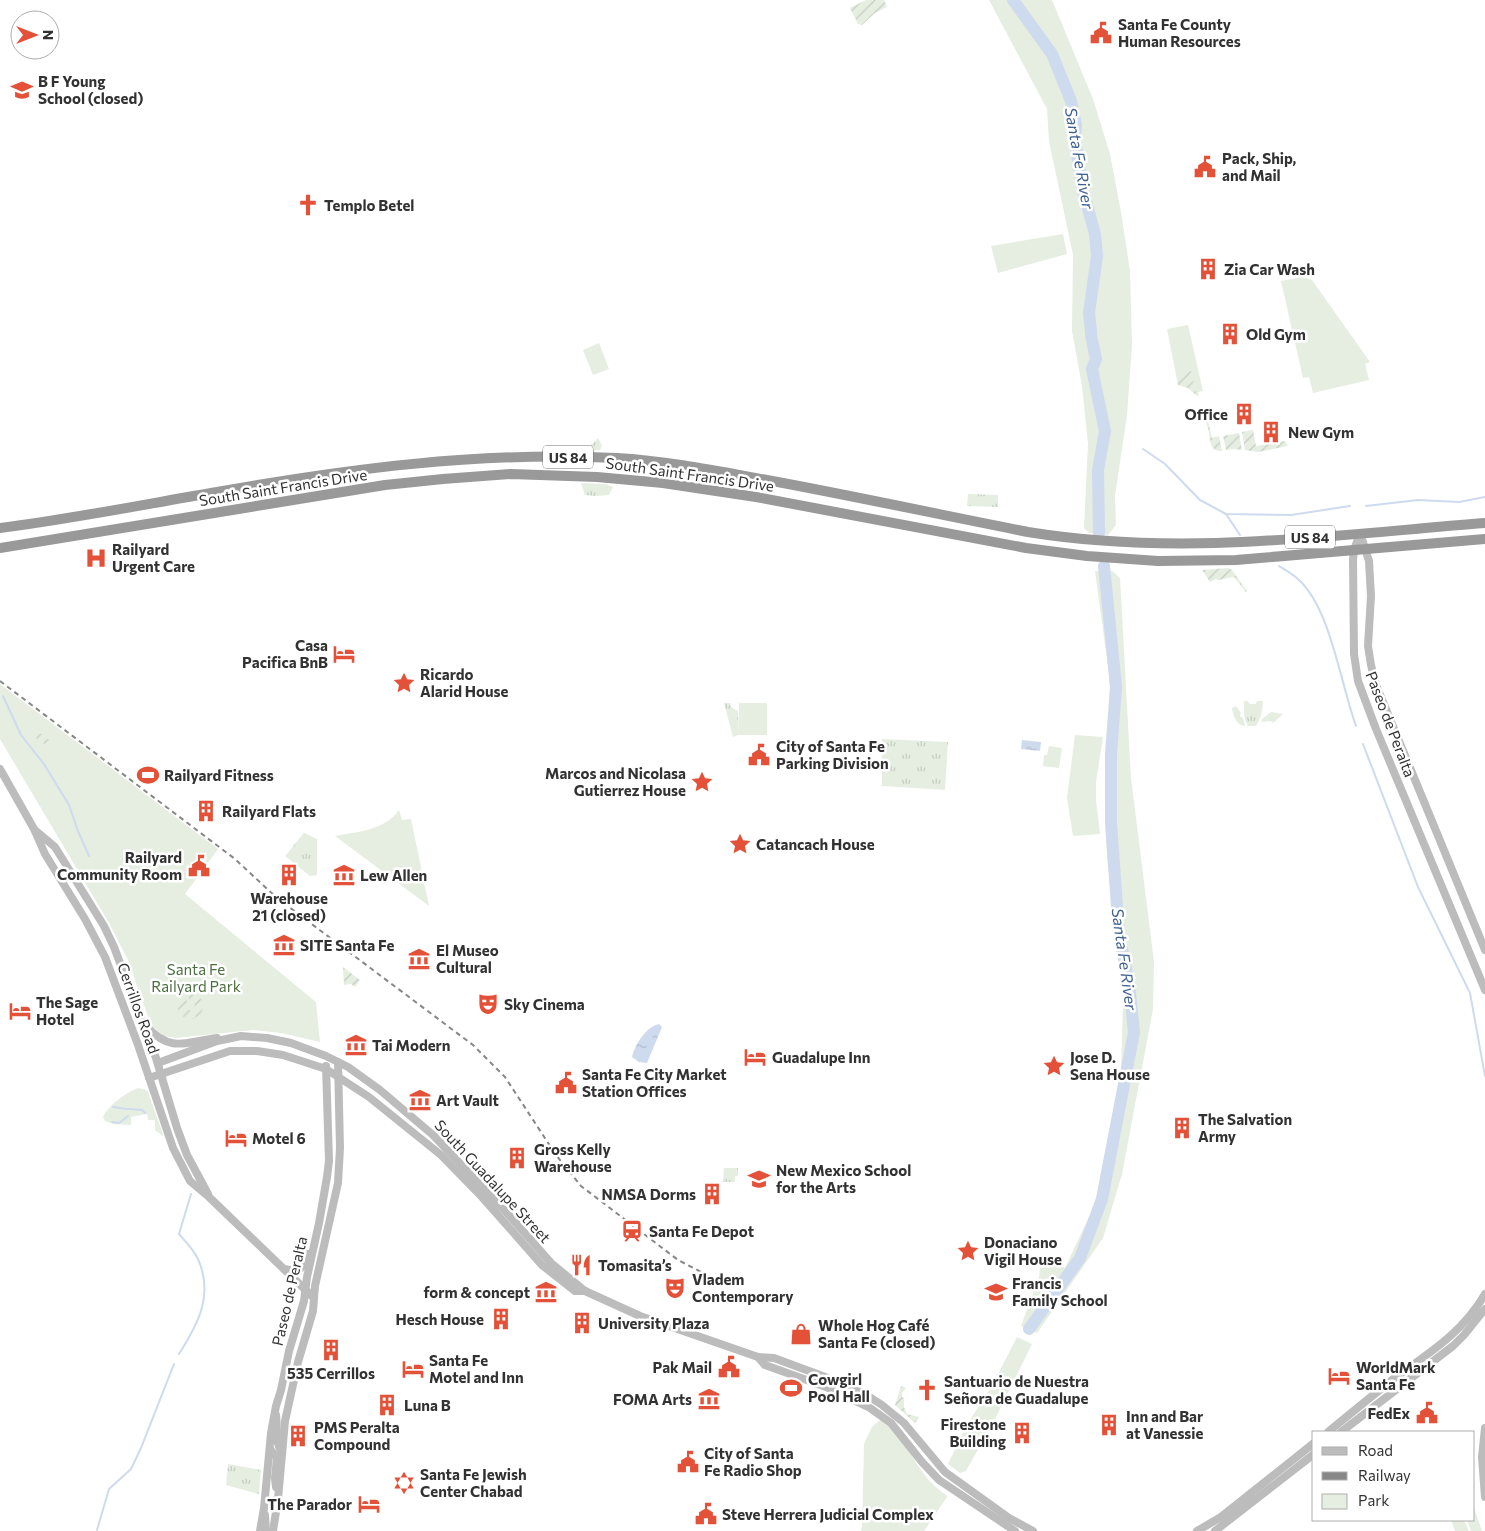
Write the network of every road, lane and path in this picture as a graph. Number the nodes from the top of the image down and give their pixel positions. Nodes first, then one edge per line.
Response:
1 (1485, 523) edge
2 (0, 528) edge
3 (1360, 533) junction
4 (1485, 539) edge
5 (0, 548) edge
6 (1365, 549) junction
7 (1354, 550) junction
8 (0, 769) edge
9 (34, 829) junction
10 (1485, 950) edge
11 (1485, 990) edge
12 (144, 1025) junction
13 (241, 1036) junction
14 (326, 1056) junction
15 (158, 1062) junction
16 (338, 1062) junction
17 (326, 1069) junction
18 (162, 1075) junction
19 (338, 1076) junction
20 (149, 1078) junction
21 (210, 1197) junction
22 (322, 1204) junction
23 (542, 1265) junction
24 (284, 1269) junction
25 (574, 1281) junction
26 (306, 1290) junction
27 (585, 1291) junction
28 (1485, 1294) edge
29 (314, 1298) junction
30 (1485, 1309) edge
31 (758, 1357) junction
32 (782, 1370) junction
33 (825, 1377) junction
34 (283, 1378) junction
35 (835, 1390) junction
36 (882, 1405) junction
37 (276, 1406) junction
38 (285, 1421) junction
39 (1485, 1428) edge
40 (1329, 1431) edge
41 (1342, 1431) edge
42 (1312, 1445) edge
43 (270, 1449) junction
44 (282, 1453) junction
45 (1312, 1456) edge
46 (1485, 1497) edge
47 (278, 1499) junction
48 (264, 1508) junction
49 (260, 1531) edge
50 (266, 1531) edge
51 (273, 1531) edge
52 (1015, 1531) edge
53 (1033, 1531) edge
54 (1197, 1531) edge
55 (1215, 1531) edge

1 - 3 highway, US 84
2 - 3 highway, South Saint Francis Drive / US 84
3 - 6 main road, Paseo de Peralta
3 - 7 main road, Paseo de Peralta
4 - 6 highway, US 84
5 - 7 highway, South Saint Francis Drive / US 84
6 - 7 highway, US 84
6 - 10 main road, Paseo de Peralta
7 - 11 main road, Paseo de Peralta
8 - 9 main road, Cerrillos Road
9 - 12 main road, Cerrillos Road
9 - 20 main road, Cerrillos Road
12 - 13 main road
12 - 15 main road, Cerrillos Road
13 - 14 main road, South Guadalupe Street
13 - 15 main road, South Guadalupe Street
14 - 16 main road, South Guadalupe Street
14 - 17 main road, Paseo de Peralta
15 - 18 main road, Cerrillos Road
16 - 19 main road, Paseo de Peralta
16 - 25 main road, South Guadalupe Street
17 - 18 main road, South Guadalupe Street
17 - 19 main road, South Guadalupe Street
17 - 22 main road, Paseo de Peralta
18 - 20 main road, South Guadalupe Street
18 - 21 main road, Cerrillos Road
19 - 23 main road, South Guadalupe Street
19 - 29 main road, Paseo de Peralta
20 - 21 main road, Cerrillos Road
21 - 24 main road, Cerrillos Road
22 - 24 main road
22 - 26 main road, Paseo de Peralta
23 - 25 main road
23 - 27 main road, South Guadalupe Street
24 - 26 main road, Cerrillos Road
25 - 27 main road, South Guadalupe Street
26 - 29 main road, Cerrillos Road
26 - 34 main road, Paseo de Peralta
27 - 31 main road, South Guadalupe Street
28 - 40 main road
29 - 38 main road, Paseo de Peralta
30 - 41 main road
31 - 32 main road, South Guadalupe Street
31 - 33 main road, South Guadalupe Street
32 - 33 main road
32 - 35 main road, South Guadalupe Street
33 - 36 main road, South Guadalupe Street
34 - 37 main road, Paseo de Peralta
34 - 38 main road
35 - 36 main road
35 - 52 main road, South Guadalupe Street
36 - 53 main road, South Guadalupe Street
37 - 43 main road, Paseo de Peralta
37 - 44 main road
38 - 44 main road, Paseo de Peralta
39 - 46 main road
42 - 54 main road
43 - 47 main road
43 - 48 main road, Paseo de Peralta
44 - 47 main road, Paseo de Peralta
45 - 55 main road
47 - 51 main road, Paseo de Peralta
48 - 49 main road, Paseo de Peralta
48 - 50 main road

